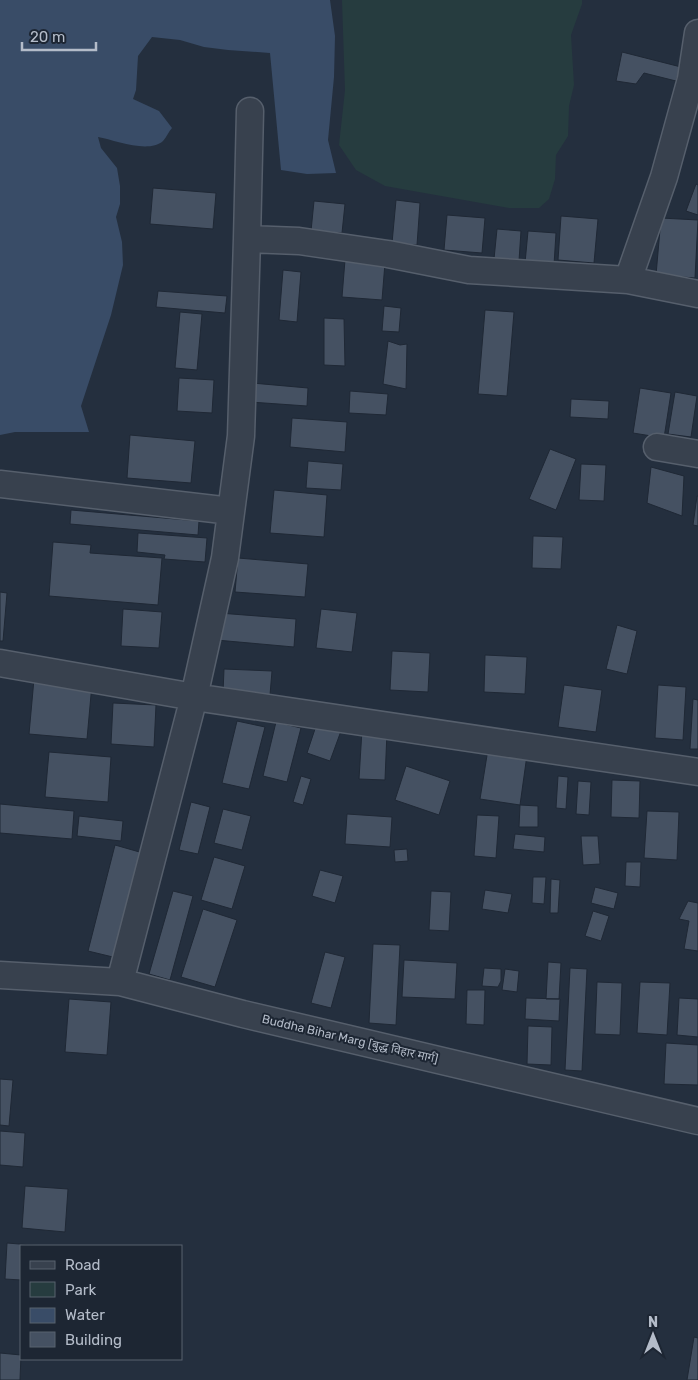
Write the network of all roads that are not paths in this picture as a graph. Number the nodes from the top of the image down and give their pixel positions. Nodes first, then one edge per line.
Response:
1 (698, 33) edge
2 (250, 111) dead end
3 (248, 239) junction
4 (628, 280) junction
5 (698, 294) edge
6 (657, 447) dead end
7 (698, 454) edge
8 (0, 484) edge
9 (231, 511) junction
10 (0, 663) edge
11 (194, 698) junction
12 (698, 772) edge
13 (0, 975) edge
14 (120, 982) junction
15 (698, 1121) edge

1 - 4 street
2 - 3 street
3 - 4 street
3 - 9 street
4 - 5 street
6 - 7 street
8 - 9 street
9 - 11 street
10 - 11 street
11 - 12 street
11 - 14 street
13 - 14 street, Buddha Bihar Marg [बुद्ध विहार मार्ग]
14 - 15 street, Buddha Bihar Marg [बुद्ध विहार मार्ग]

